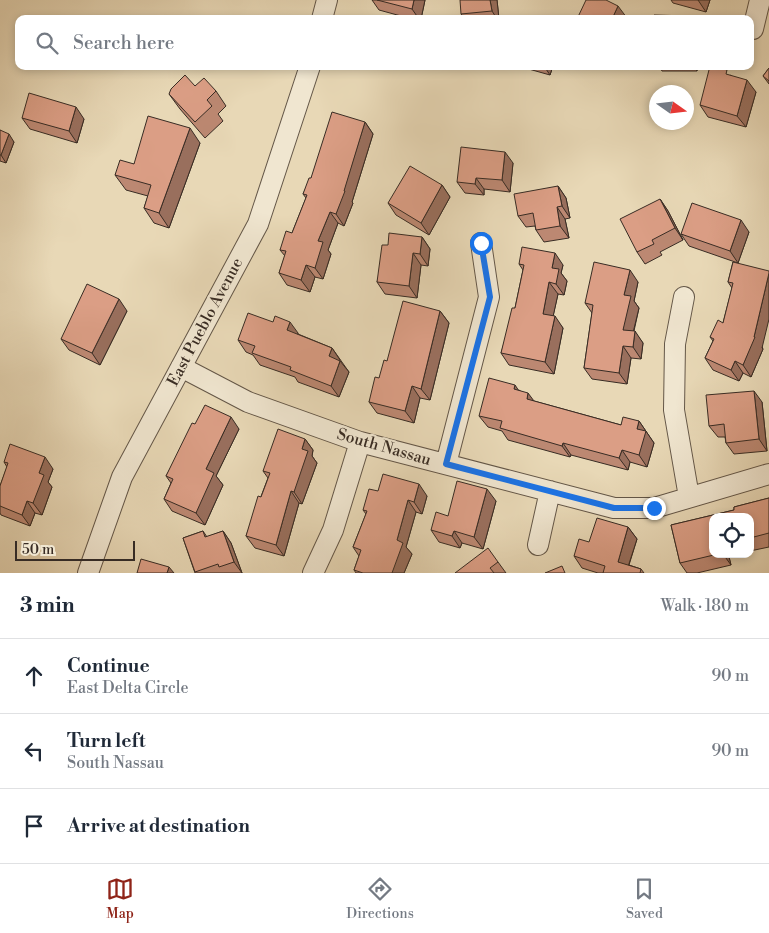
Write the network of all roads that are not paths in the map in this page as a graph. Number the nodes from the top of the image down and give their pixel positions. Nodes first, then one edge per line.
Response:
1 (327, 0) edge
2 (760, 0) edge
3 (323, 15) edge
4 (754, 25) edge
5 (309, 70) edge
6 (481, 243) dead end
7 (684, 297) dead end
8 (181, 367) junction
9 (360, 442) junction
10 (446, 464) junction
11 (769, 474) edge
12 (550, 491) junction
13 (689, 497) junction
14 (538, 545) dead end
15 (88, 573) edge
16 (312, 573) edge

1 - 3 street
2 - 4 street
5 - 8 street, East Pueblo Avenue
6 - 10 street
7 - 13 street
8 - 9 street, South Nassau
8 - 15 street, East Pueblo Avenue
9 - 10 street, South Nassau
9 - 16 street
10 - 12 street, South Nassau
11 - 13 street, South Nassau
12 - 13 street, South Nassau
12 - 14 street

